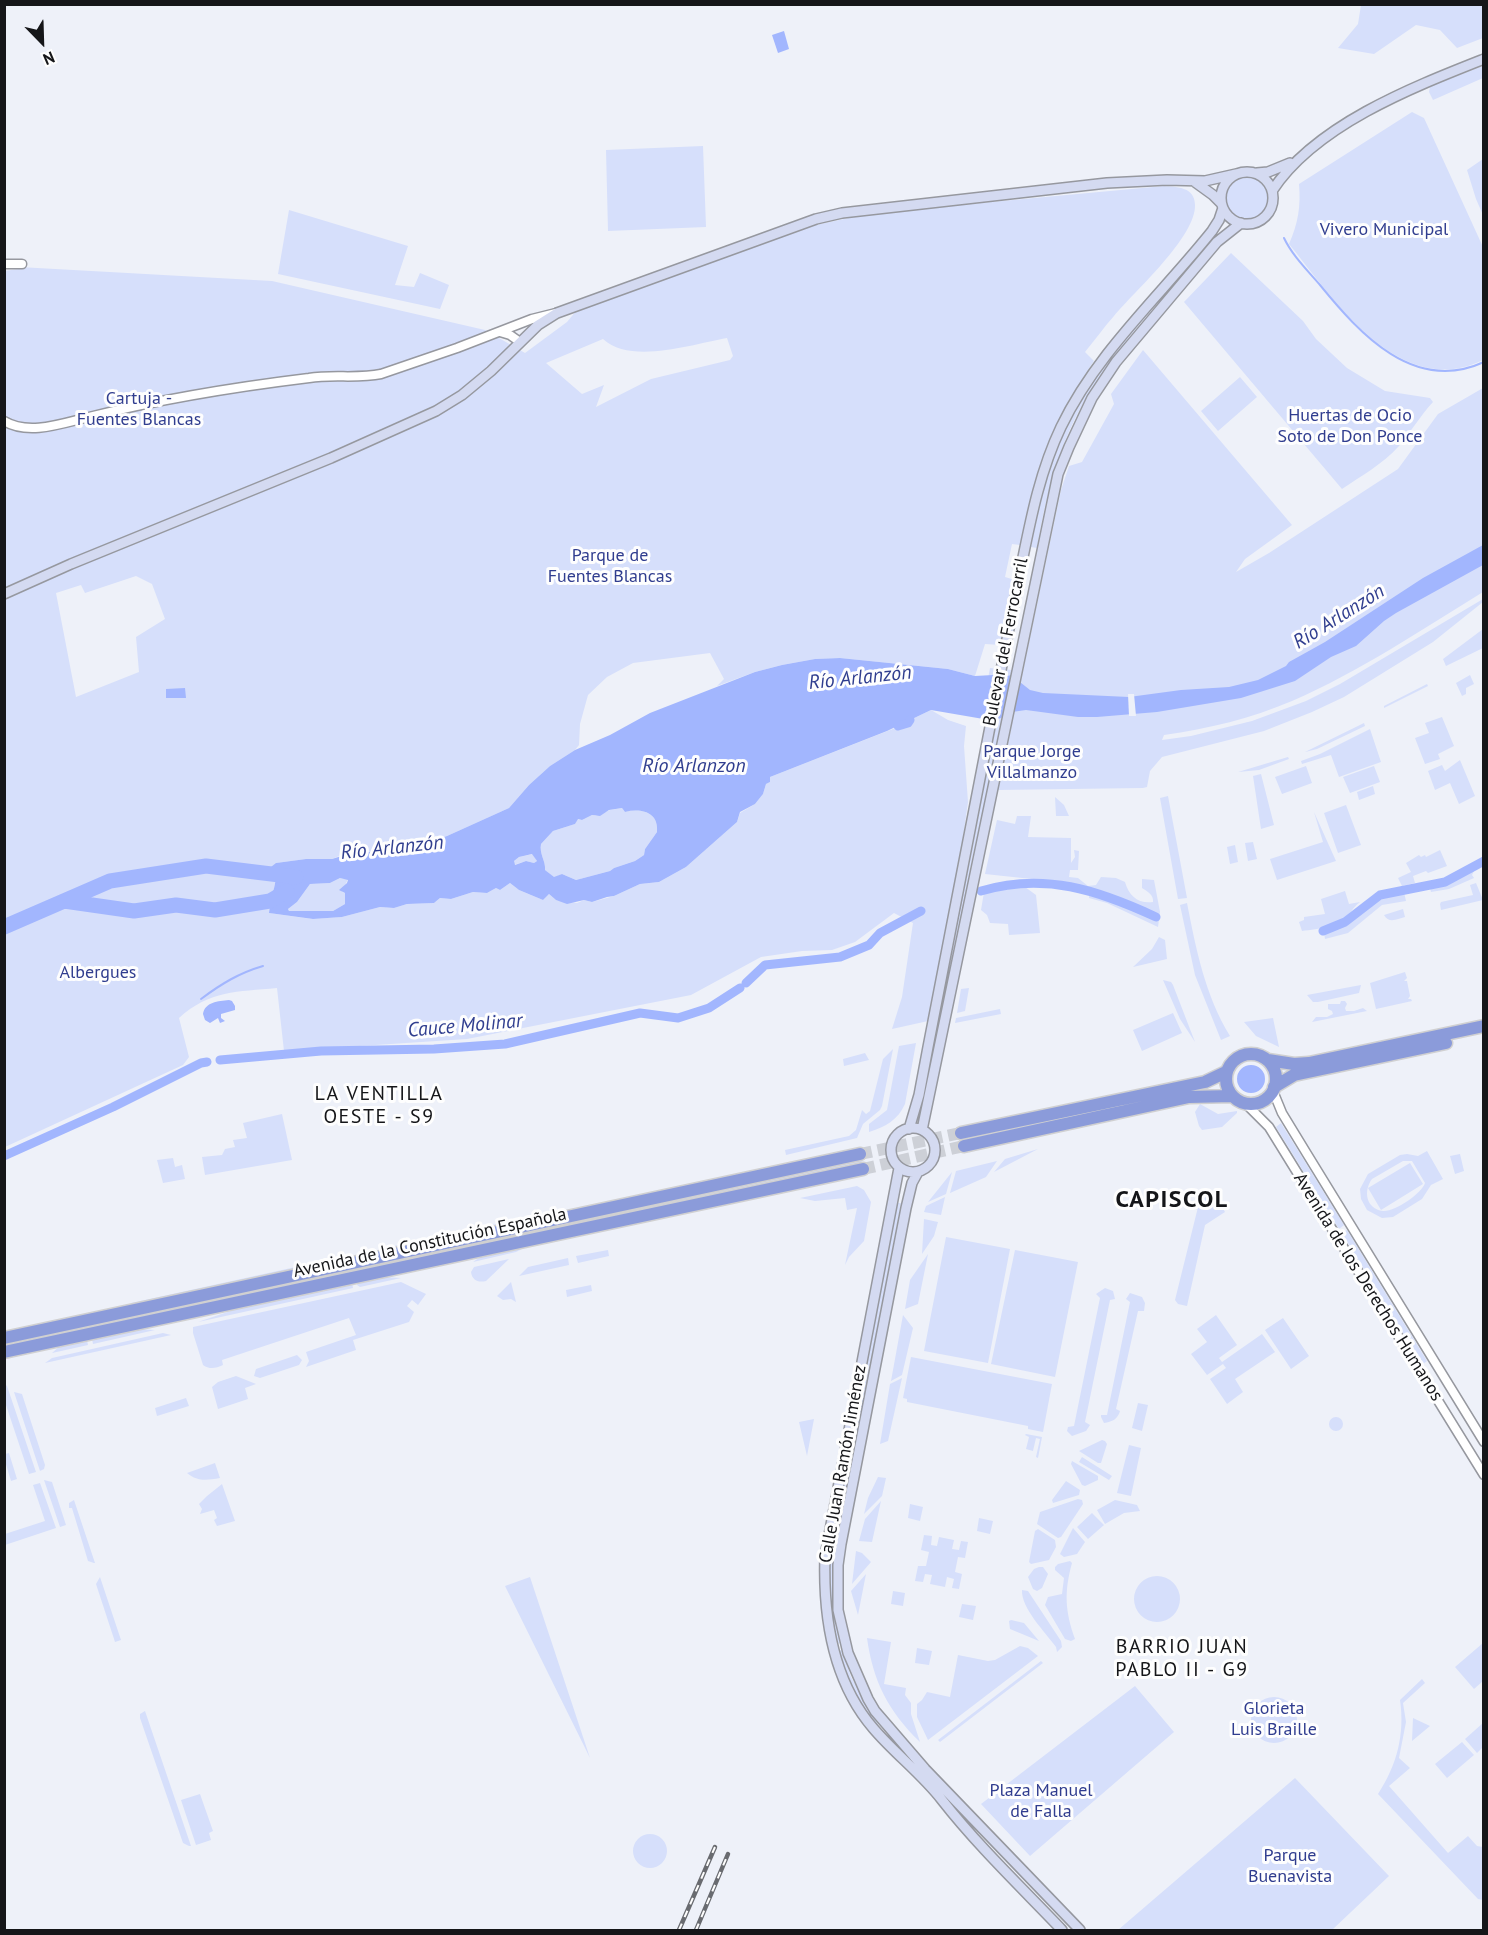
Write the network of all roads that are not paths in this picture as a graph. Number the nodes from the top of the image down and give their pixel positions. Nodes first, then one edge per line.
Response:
1 (1484, 59) edge
2 (1297, 159) junction
3 (1257, 173) junction
4 (1236, 174) junction
5 (1195, 182) junction
6 (1272, 191) junction
7 (1222, 206) junction
8 (1241, 223) junction
9 (4, 264) edge
10 (22, 264) dead end
11 (557, 313) junction
12 (514, 326) junction
13 (500, 332) junction
14 (522, 340) junction
15 (4, 421) edge
16 (4, 594) edge
17 (1484, 1026) edge
18 (1484, 1034) edge
19 (1268, 1060) junction
20 (1226, 1072) junction
21 (1274, 1089) junction
22 (1232, 1096) junction
23 (1246, 1104) junction
24 (909, 1129) junction
25 (922, 1130) junction
26 (860, 1154) tunnel mouth
27 (899, 1168) junction
28 (863, 1169) tunnel mouth
29 (918, 1172) junction
30 (4, 1338) edge
31 (4, 1352) edge
32 (1484, 1442) edge
33 (1484, 1475) edge
34 (1062, 1930) edge
35 (1080, 1930) edge

1 - 2 main road
2 - 3 main road
2 - 6 main road
3 - 4 main road
3 - 6 main road
4 - 5 main road
4 - 7 main road
5 - 7 main road
5 - 11 main road
6 - 8 main road
7 - 8 main road
7 - 24 main road, Bulevar del Ferrocarril
8 - 25 main road, Bulevar del Ferrocarril
9 - 10 street
11 - 12 street
11 - 14 main road
12 - 13 street
12 - 14 street
13 - 14 street
13 - 15 street
14 - 16 main road
17 - 19 highway
18 - 21 highway
19 - 20 highway
19 - 21 highway
20 - 22 highway
20 - 22 highway
21 - 23 highway
21 - 32 street, Avenida de los Derechos Humanos
22 - 23 highway
23 - 33 street, Avenida de los Derechos Humanos
24 - 25 main road
24 - 27 main road
25 - 29 main road
26 - 30 highway, Avenida de la Constitución Española
27 - 29 main road
27 - 34 main road, Calle Juan Ramón Jiménez
28 - 31 highway, Avenida de la Constitución Española
29 - 35 main road, Calle Juan Ramón Jiménez

